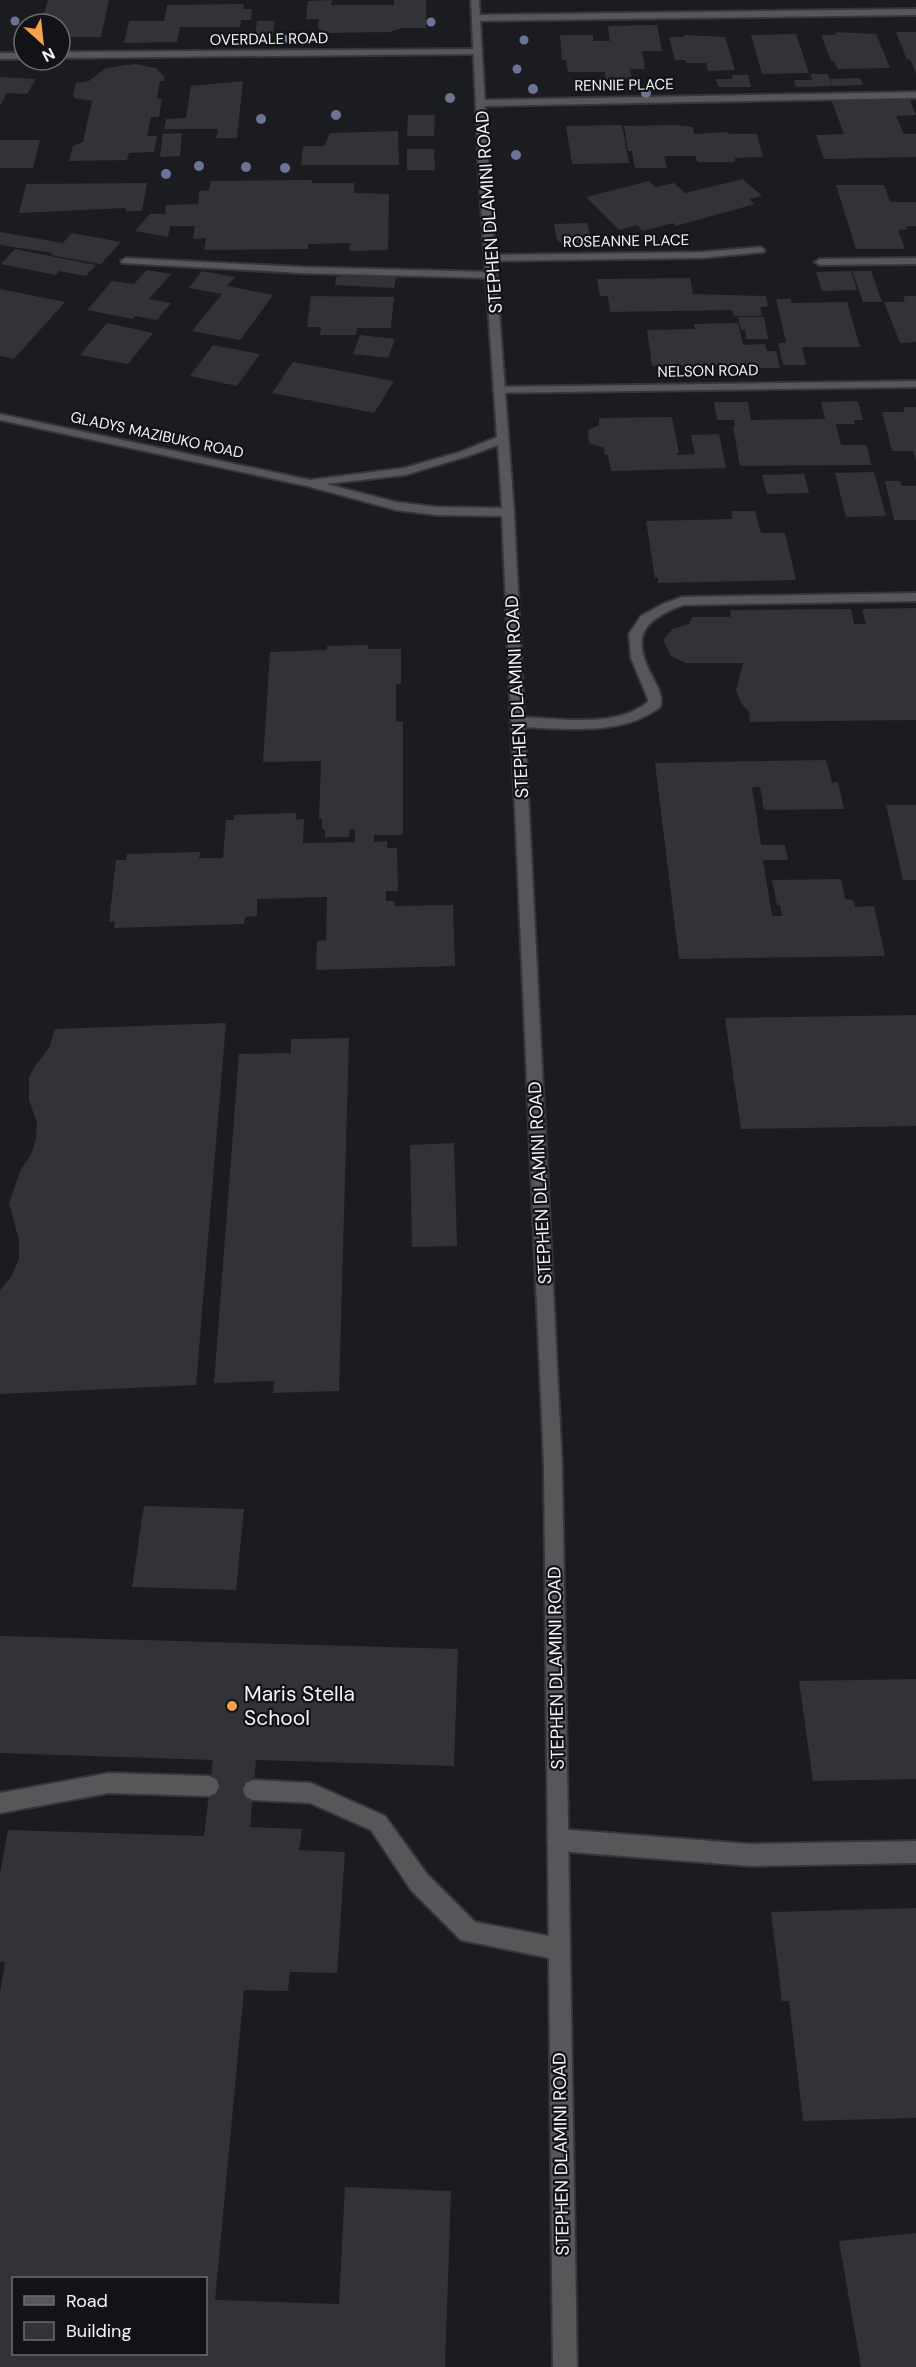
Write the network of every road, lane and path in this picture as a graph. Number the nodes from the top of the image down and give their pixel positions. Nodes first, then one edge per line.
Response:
1 (475, 0) edge
2 (916, 12) edge
3 (476, 18) junction
4 (478, 51) junction
5 (72, 55) edge
6 (916, 95) edge
7 (482, 103) junction
8 (760, 249) dead end
9 (492, 258) junction
10 (126, 261) dead end
11 (916, 261) edge
12 (820, 262) dead end
13 (492, 275) junction
14 (916, 384) edge
15 (499, 390) junction
16 (0, 417) edge
17 (502, 439) junction
18 (308, 483) junction
19 (508, 512) junction
20 (916, 597) edge
21 (519, 722) junction
22 (209, 1786) dead end
23 (253, 1790) dead end
24 (0, 1803) edge
25 (558, 1840) junction
26 (916, 1852) edge
27 (560, 1949) junction
28 (565, 2367) edge

1 - 3 street, STEPHEN DLAMINI ROAD
2 - 3 street
3 - 4 street, STEPHEN DLAMINI ROAD
4 - 5 street, OVERDALE ROAD
4 - 7 street, STEPHEN DLAMINI ROAD
6 - 7 street, RENNIE PLACE
7 - 9 street, STEPHEN DLAMINI ROAD
8 - 9 street, ROSEANNE PLACE
9 - 13 street, STEPHEN DLAMINI ROAD
10 - 13 street
11 - 12 street
13 - 15 street, STEPHEN DLAMINI ROAD
14 - 15 street, NELSON ROAD
15 - 17 street, STEPHEN DLAMINI ROAD
16 - 18 street, GLADYS MAZIBUKO ROAD
17 - 18 street, GLADYS MAZIBUKO ROAD
17 - 19 street, STEPHEN DLAMINI ROAD
18 - 19 street, GLADYS MAZIBUKO ROAD
19 - 21 street, STEPHEN DLAMINI ROAD
20 - 21 street
21 - 25 street, STEPHEN DLAMINI ROAD
22 - 24 street
23 - 27 street
25 - 26 street
25 - 27 street, STEPHEN DLAMINI ROAD
27 - 28 street, STEPHEN DLAMINI ROAD

